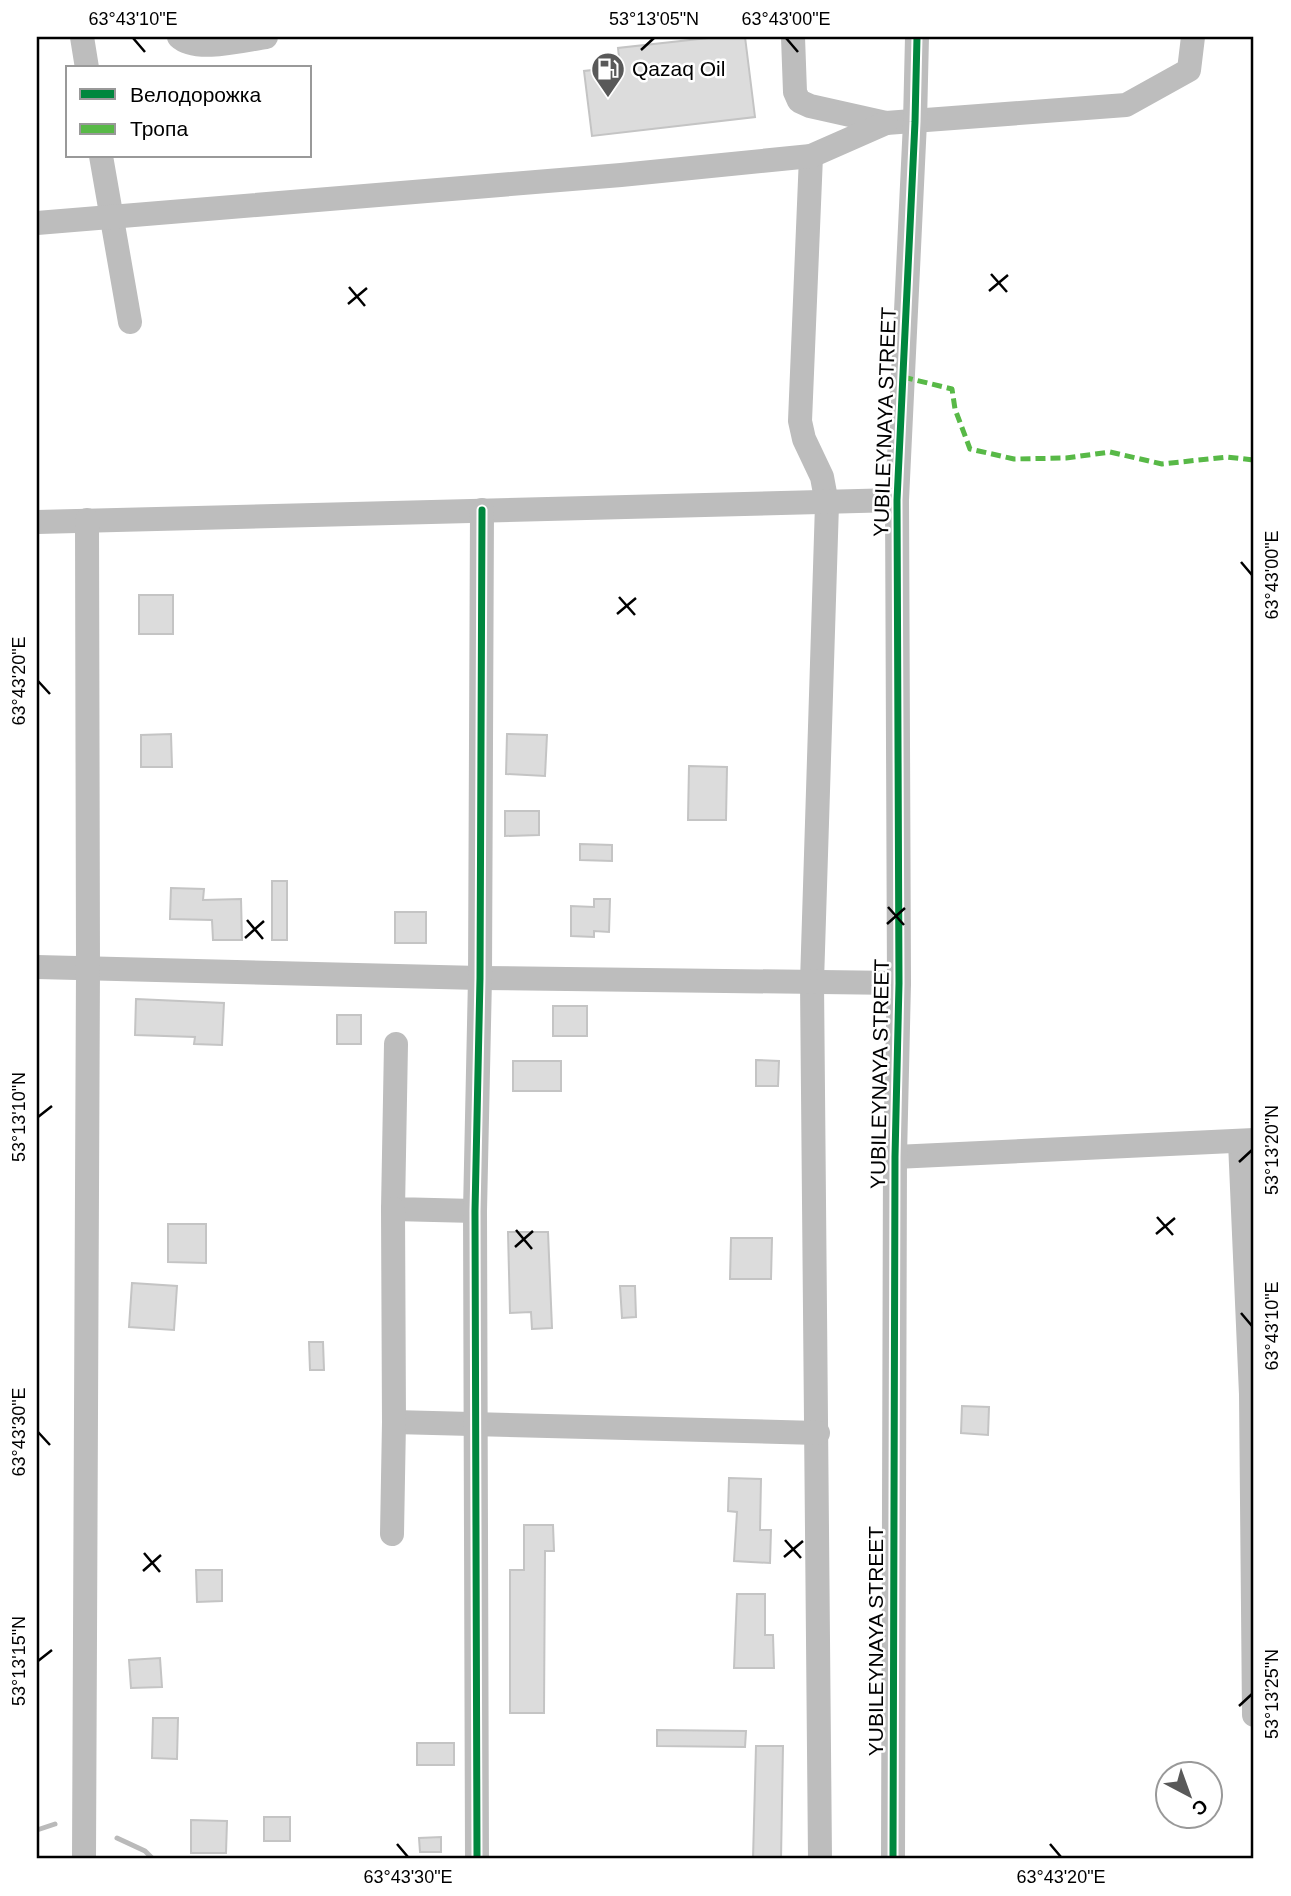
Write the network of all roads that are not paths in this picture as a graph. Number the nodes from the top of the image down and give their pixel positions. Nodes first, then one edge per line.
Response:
1 (82, 37) edge
2 (179, 37) edge
3 (266, 37) edge
4 (793, 37) edge
5 (917, 37) edge
6 (1193, 37) edge
7 (87, 66) edge
8 (915, 122) junction
9 (886, 124) junction
10 (811, 156) junction
11 (101, 158) edge
12 (110, 217) junction
13 (37, 223) edge
14 (130, 322) dead end
15 (897, 500) junction
16 (827, 504) junction
17 (482, 510) junction
18 (87, 520) junction
19 (37, 522) edge
20 (37, 967) edge
21 (88, 968) junction
22 (480, 978) junction
23 (812, 982) junction
24 (899, 982) junction
25 (396, 1044) dead end
26 (1247, 1141) edge
27 (895, 1157) junction
28 (393, 1209) junction
29 (475, 1211) junction
30 (394, 1422) junction
31 (476, 1425) junction
32 (818, 1433) junction
33 (392, 1534) dead end
34 (1254, 1715) edge
35 (84, 1859) edge
36 (477, 1859) edge
37 (820, 1859) edge
38 (893, 1859) edge

1 - 7 street
2 - 3 street
4 - 9 street
5 - 8 street, YUBILEYNAYA STREET
6 - 8 street
8 - 9 street
8 - 15 street, YUBILEYNAYA STREET
9 - 10 street
10 - 12 street
10 - 16 street
11 - 12 street
12 - 13 street
12 - 14 street
15 - 16 street
15 - 24 street, YUBILEYNAYA STREET
16 - 17 street
16 - 23 street
17 - 18 street
17 - 22 street
18 - 19 street
18 - 21 street
20 - 21 street
21 - 22 street
21 - 35 street
22 - 23 street
22 - 29 street
23 - 24 street
23 - 32 street
24 - 27 street, YUBILEYNAYA STREET
25 - 28 street
26 - 27 street
26 - 34 street
27 - 38 street, YUBILEYNAYA STREET
28 - 29 street
28 - 30 street
29 - 31 street
30 - 31 street
30 - 33 street
31 - 32 street
31 - 36 street
32 - 37 street

